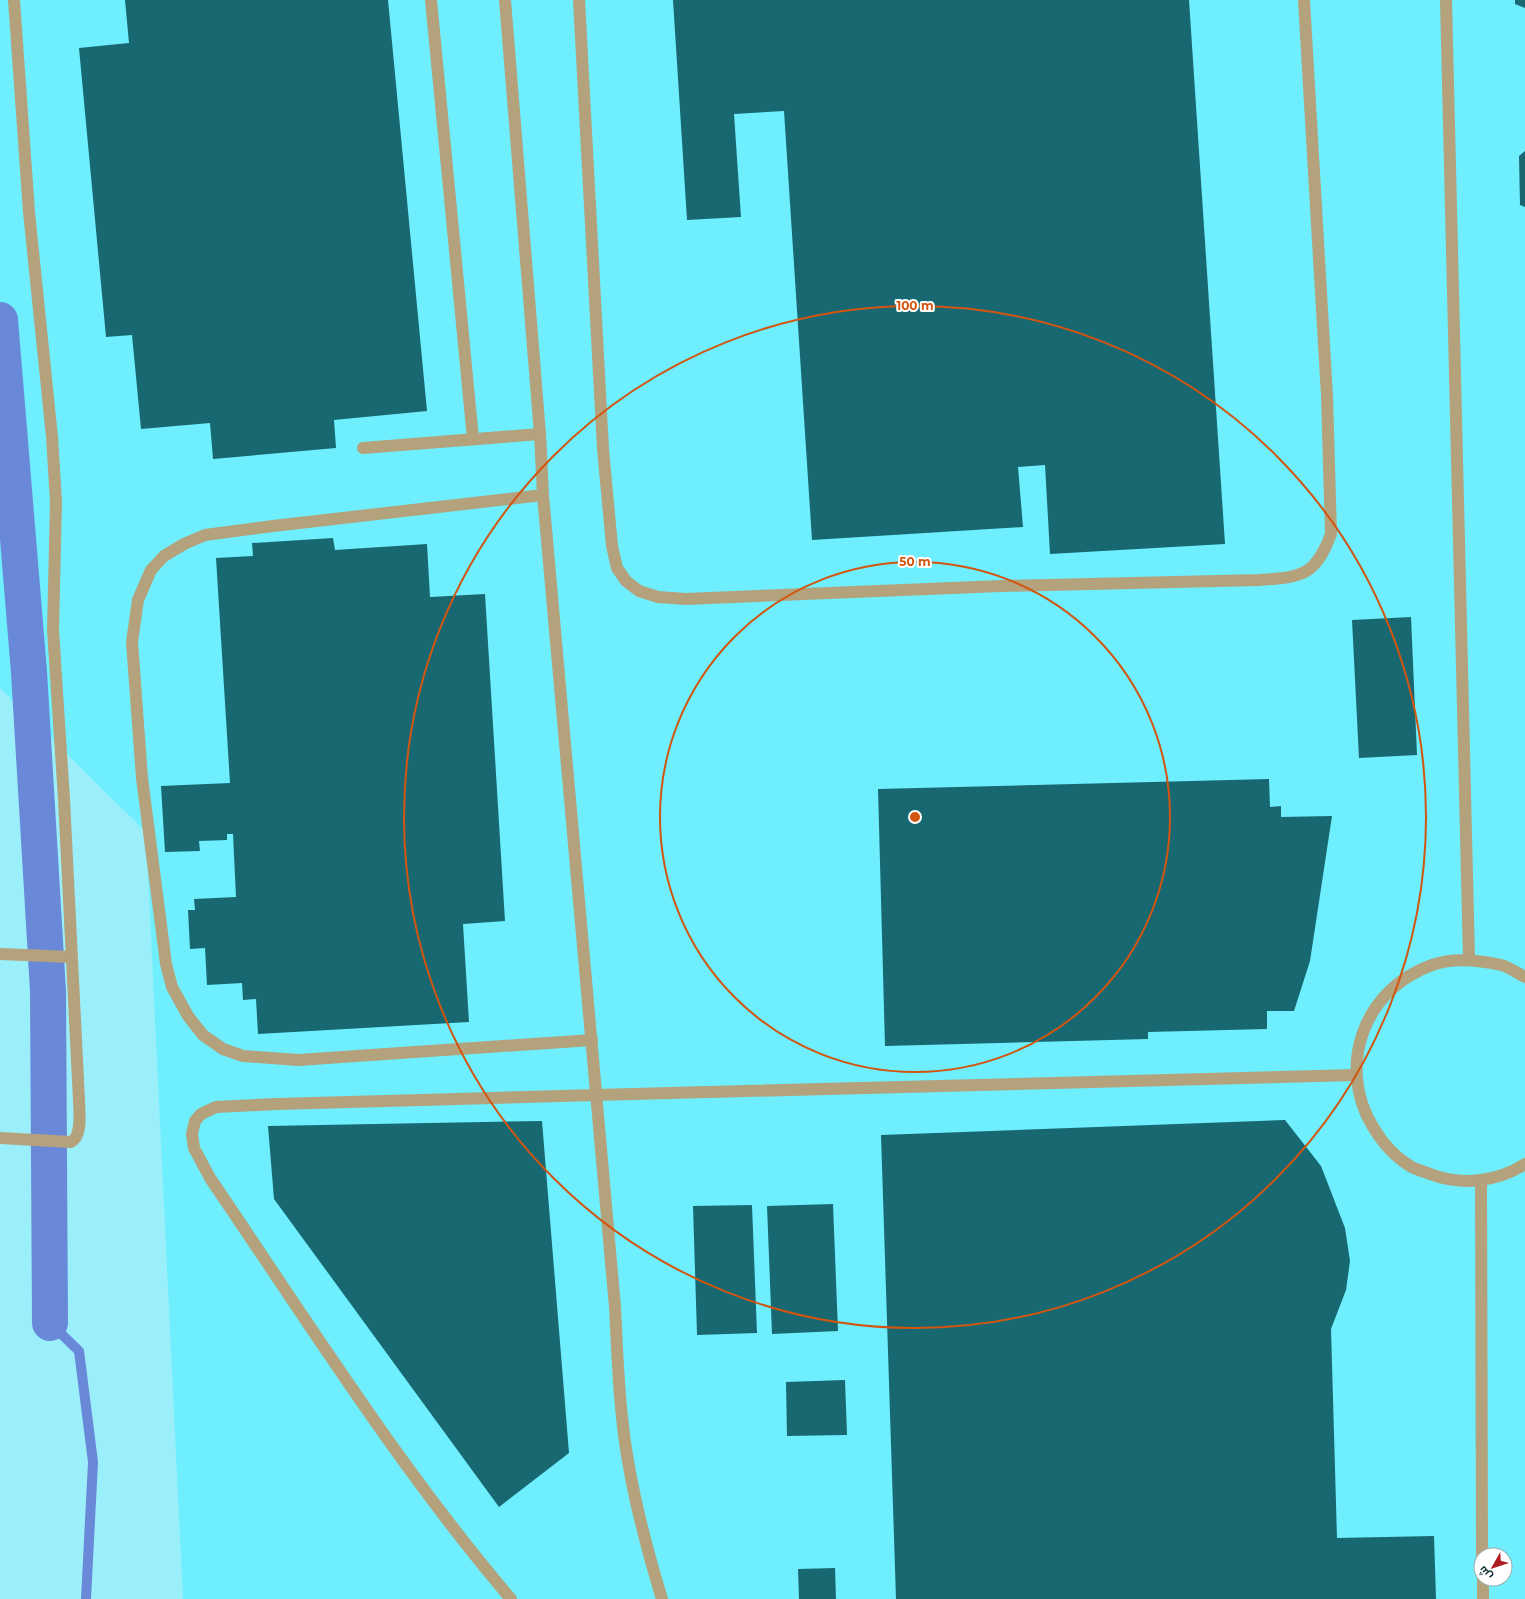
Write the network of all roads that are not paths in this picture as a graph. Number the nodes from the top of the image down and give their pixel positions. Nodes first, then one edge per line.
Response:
1 (14, 0) edge
2 (431, 0) edge
3 (505, 0) edge
4 (579, 0) edge
5 (1304, 0) edge
6 (1446, 0) edge
7 (540, 434) junction
8 (473, 439) junction
9 (363, 448) dead end
10 (543, 495) junction
11 (0, 954) edge
12 (71, 957) junction
13 (1469, 959) junction
14 (1525, 977) edge
15 (592, 1040) junction
16 (1355, 1075) junction
17 (596, 1095) junction
18 (0, 1138) edge
19 (1525, 1164) edge
20 (1481, 1181) junction
21 (1482, 1547) edge
22 (1483, 1587) edge
23 (511, 1599) edge
24 (662, 1599) edge
25 (1483, 1599) edge

1 - 12 street
2 - 8 street
3 - 7 street
4 - 5 street
6 - 13 street
7 - 8 street
7 - 10 street
8 - 9 street
10 - 15 street
10 - 15 street
11 - 12 street
12 - 18 street
13 - 14 street
13 - 16 street
15 - 17 street
16 - 17 street
16 - 20 street
17 - 23 street
17 - 24 street
19 - 20 street
20 - 21 street
22 - 25 street

